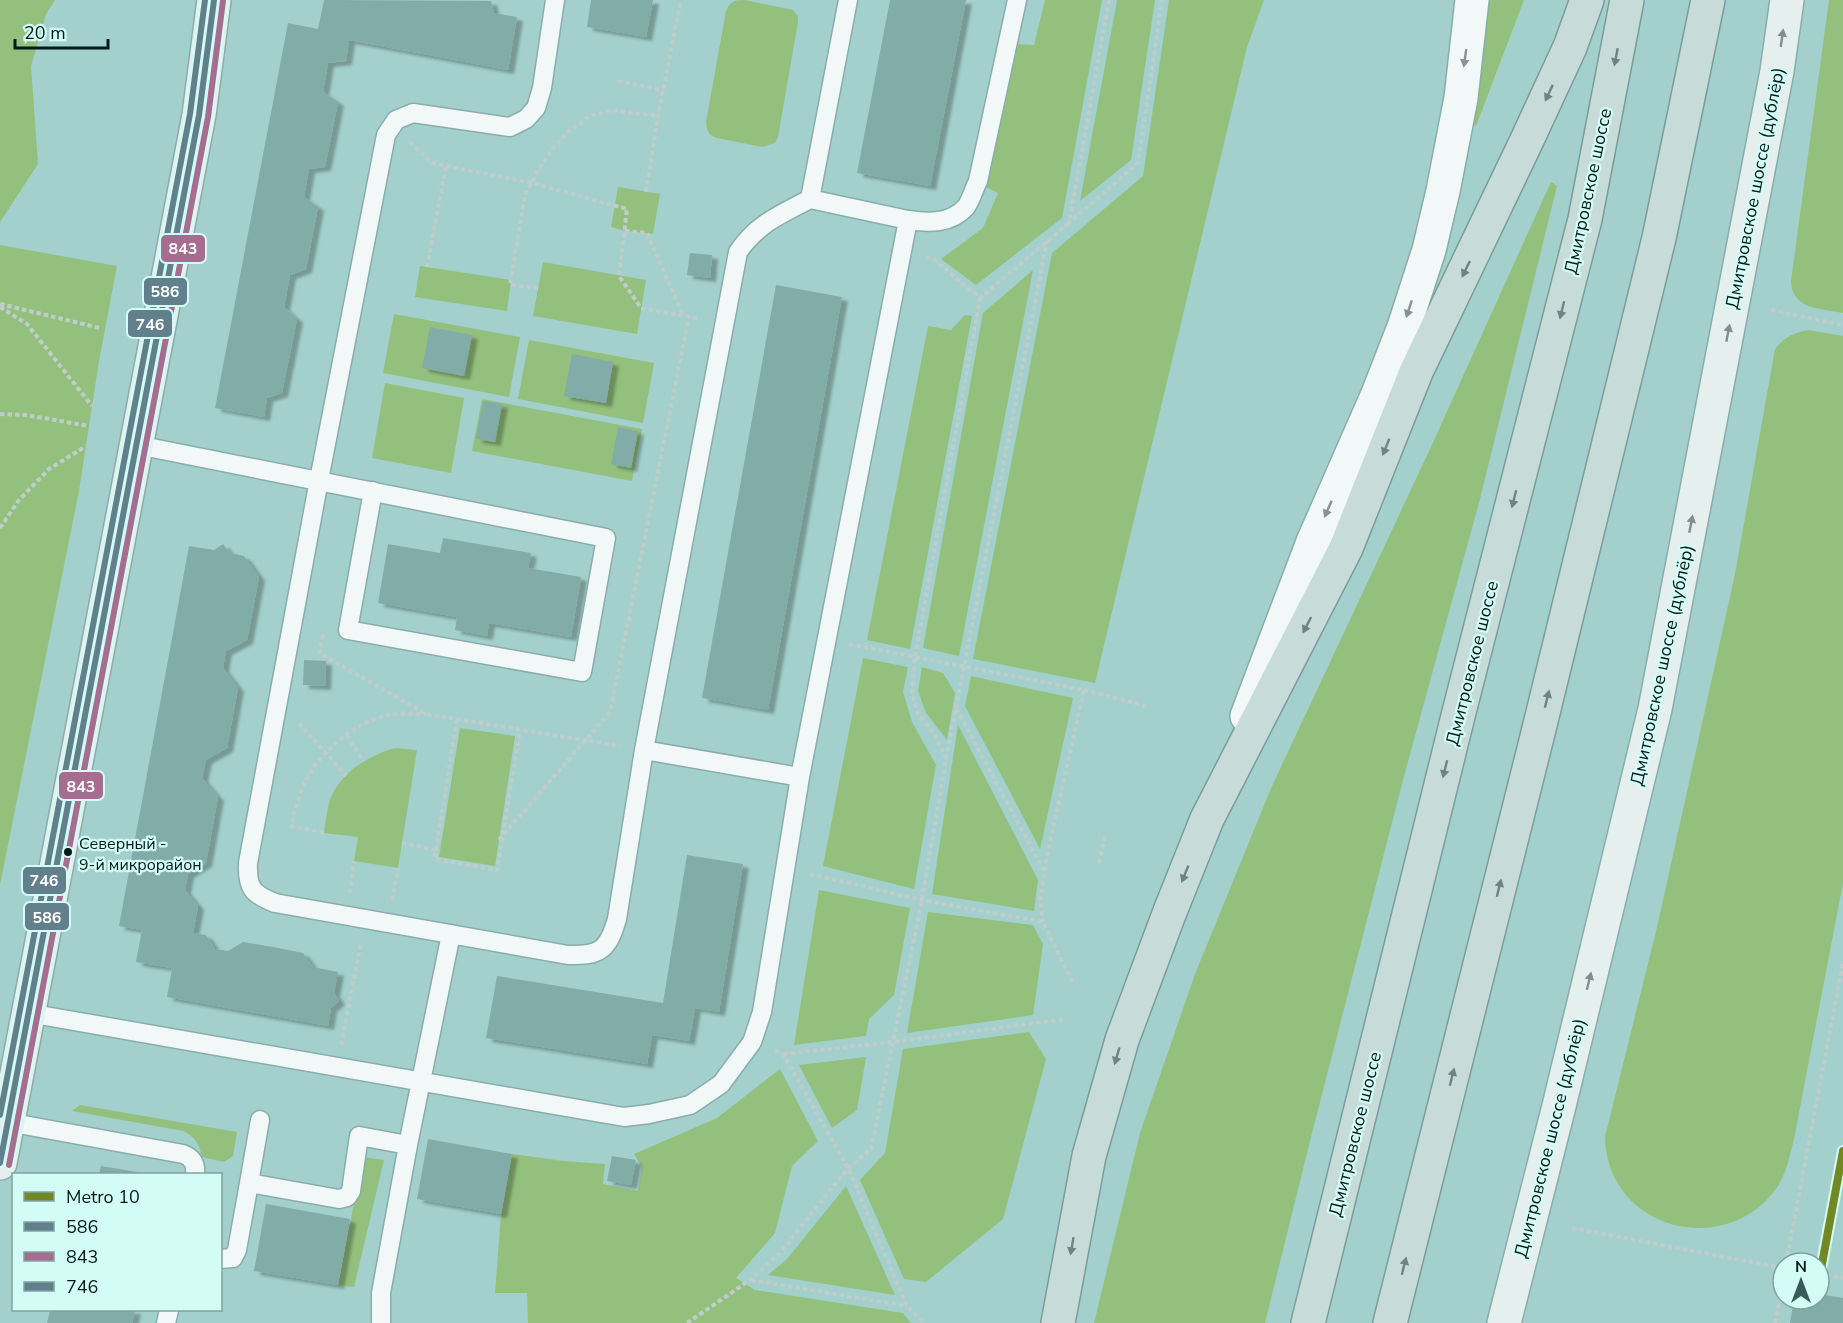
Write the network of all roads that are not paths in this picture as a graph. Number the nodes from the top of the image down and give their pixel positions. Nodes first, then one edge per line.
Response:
1 (214, 0) edge
2 (555, 0) edge
3 (848, 0) edge
4 (1017, 0) edge
5 (1472, 0) edge
6 (1587, 0) edge
7 (1627, 0) edge
8 (1708, 0) edge
9 (1787, 0) edge
10 (810, 199) junction
11 (908, 220) junction
12 (137, 445) junction
13 (319, 480) junction
14 (373, 491) junction
15 (644, 750) junction
16 (800, 777) junction
17 (1208, 819) junction
18 (451, 934) junction
19 (28, 1013) junction
20 (421, 1081) junction
21 (260, 1120) dead end
22 (4, 1121) edge
23 (408, 1145) junction
24 (0, 1163) edge
25 (195, 1173) edge
26 (249, 1183) junction
27 (222, 1259) edge
28 (381, 1323) edge
29 (1058, 1323) edge
30 (1308, 1323) edge
31 (1390, 1323) edge
32 (1504, 1323) edge

1 - 12 main road
2 - 13 lane
3 - 10 lane
4 - 11 lane
5 -> 17 street
6 -> 17 highway
7 -> 30 highway, Дмитровское шоссе
31 -> 8 highway
32 -> 9 main road, Дмитровское шоссе (дублёр)
10 - 11 lane
10 - 15 lane
11 - 16 lane
12 - 13 lane
12 - 19 main road
13 - 14 lane
13 - 18 lane
14 - 14 lane
15 - 16 lane
15 - 18 lane
16 - 20 lane
17 -> 29 highway
18 - 20 lane
19 - 20 lane
19 - 22 main road
20 - 23 lane
21 - 26 lane
22 - 24 main road
22 - 25 lane
23 - 26 lane
23 - 28 lane
26 - 27 lane

